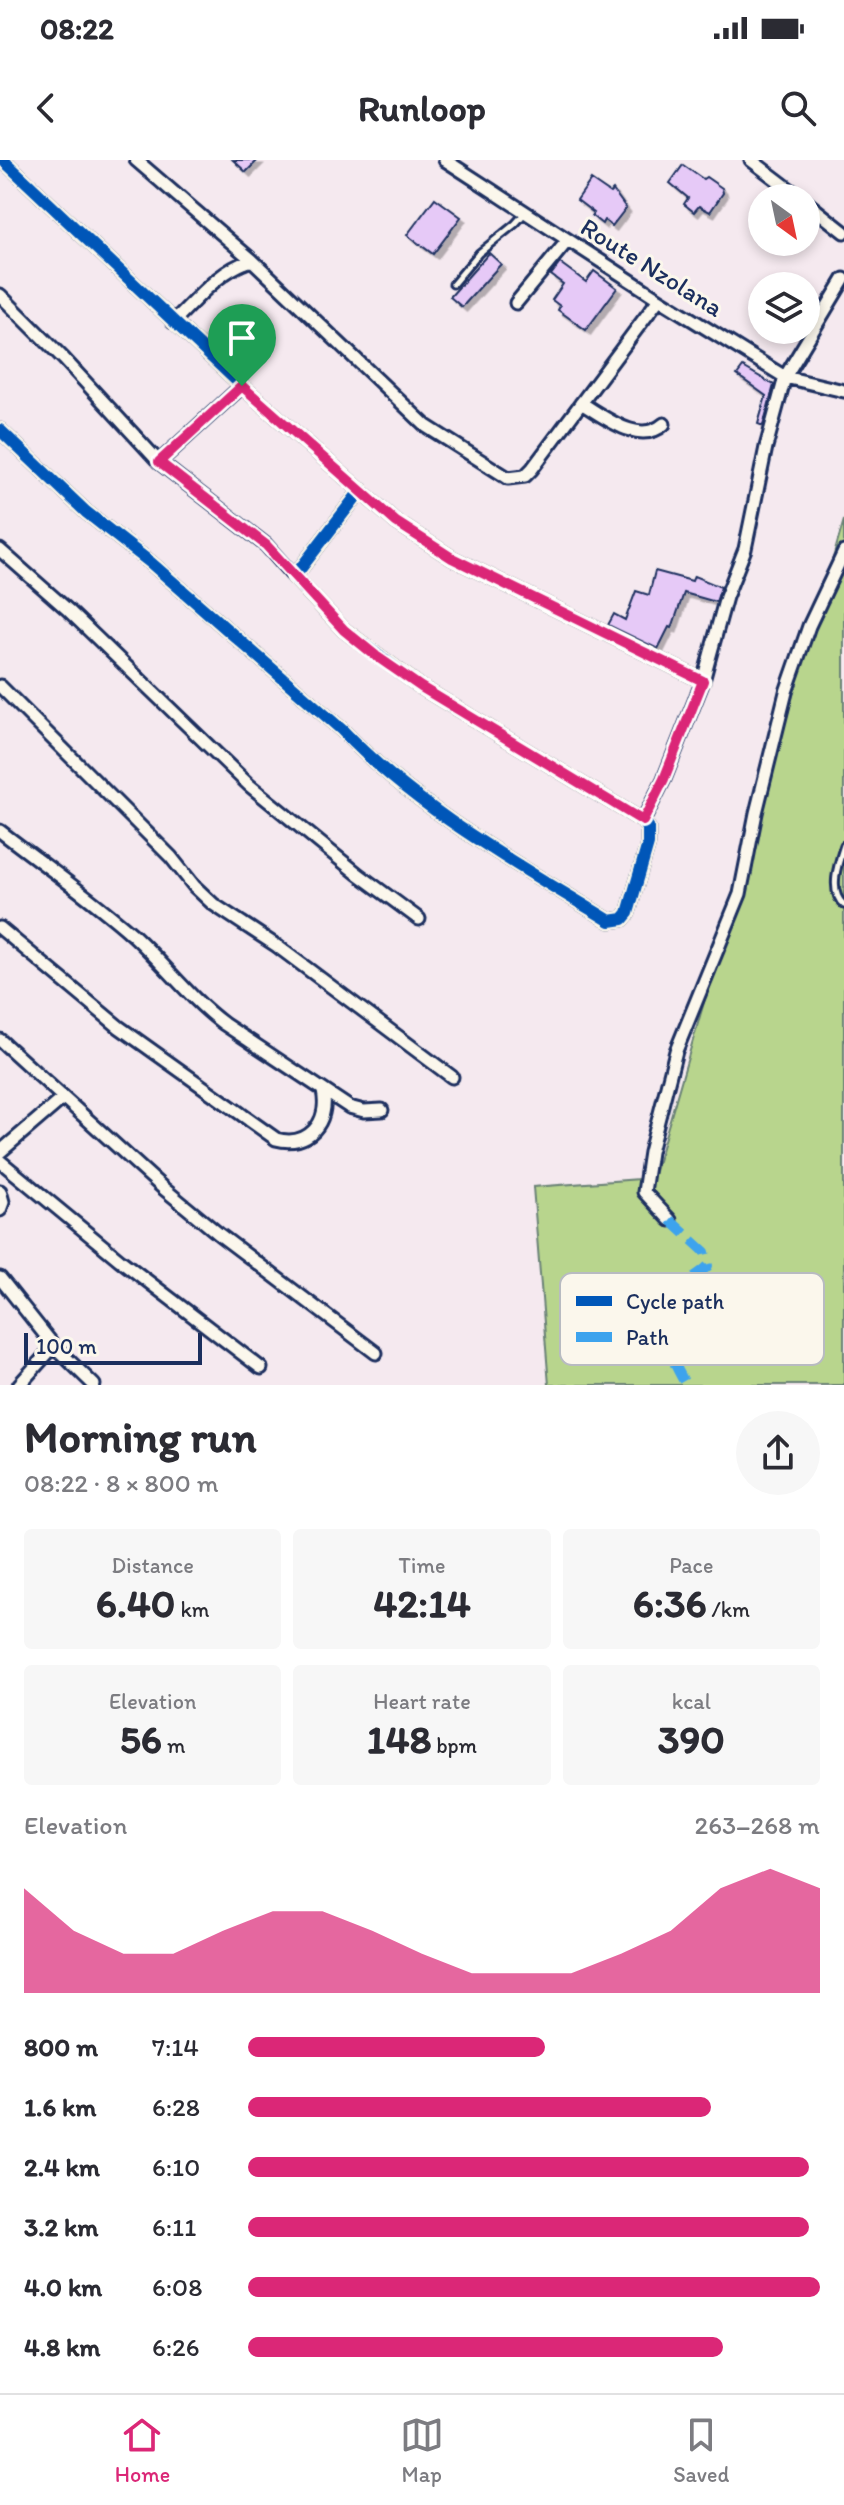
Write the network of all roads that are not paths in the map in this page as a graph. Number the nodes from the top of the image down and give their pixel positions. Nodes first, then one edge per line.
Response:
1 (3, 160) edge
2 (445, 160) edge
3 (751, 160) edge
4 (141, 161) edge
5 (783, 184) edge
6 (525, 212) junction
7 (820, 213) edge
8 (844, 232) edge
9 (568, 240) junction
10 (252, 260) junction
11 (844, 279) edge
12 (453, 284) dead end
13 (0, 295) edge
14 (659, 299) junction
15 (516, 303) dead end
16 (173, 322) junction
17 (785, 377) junction
18 (242, 386) junction
19 (844, 391) edge
20 (581, 403) junction
21 (664, 424) dead end
22 (0, 430) edge
23 (159, 462) junction
24 (361, 490) junction
25 (0, 550) edge
26 (844, 552) edge
27 (294, 577) junction
28 (703, 681) junction
29 (0, 686) edge
30 (643, 821) junction
31 (0, 831) edge
32 (844, 845) edge
33 (844, 905) edge
34 (419, 919) dead end
35 (0, 928) edge
36 (0, 1040) edge
37 (452, 1077) dead end
38 (323, 1091) junction
39 (63, 1098) junction
40 (382, 1110) dead end
41 (0, 1152) edge
42 (0, 1161) edge
43 (0, 1191) edge
44 (0, 1210) edge
45 (670, 1220) dead end
46 (0, 1278) edge
47 (54, 1346) junction
48 (376, 1353) dead end
49 (261, 1368) dead end
50 (19, 1385) edge
51 (94, 1385) edge

1 - 16 street
2 - 6 street, Route Nzolana
3 - 5 street
4 - 10 street
6 - 9 street, Route Nzolana
6 - 12 lane
7 - 8 street
9 - 14 street, Route Nzolana
9 - 15 street
10 - 16 street
10 - 20 street
11 - 17 street
13 - 23 street
14 - 17 street, Route Nzolana
14 - 20 street
16 - 18 street
17 - 19 street, Route Nzolana
17 - 28 street
18 - 23 street
18 - 24 street
20 - 21 street
22 - 30 street
23 - 27 street
24 - 27 street
24 - 28 street
25 - 34 street
26 - 45 street
27 - 30 street
28 - 30 street
29 - 37 street
31 - 38 street
32 - 33 lane
35 - 38 street
36 - 39 street
38 - 40 street
39 - 41 street
39 - 48 street
42 - 49 street
43 - 44 street
46 - 47 street
47 - 50 street
47 - 51 street

